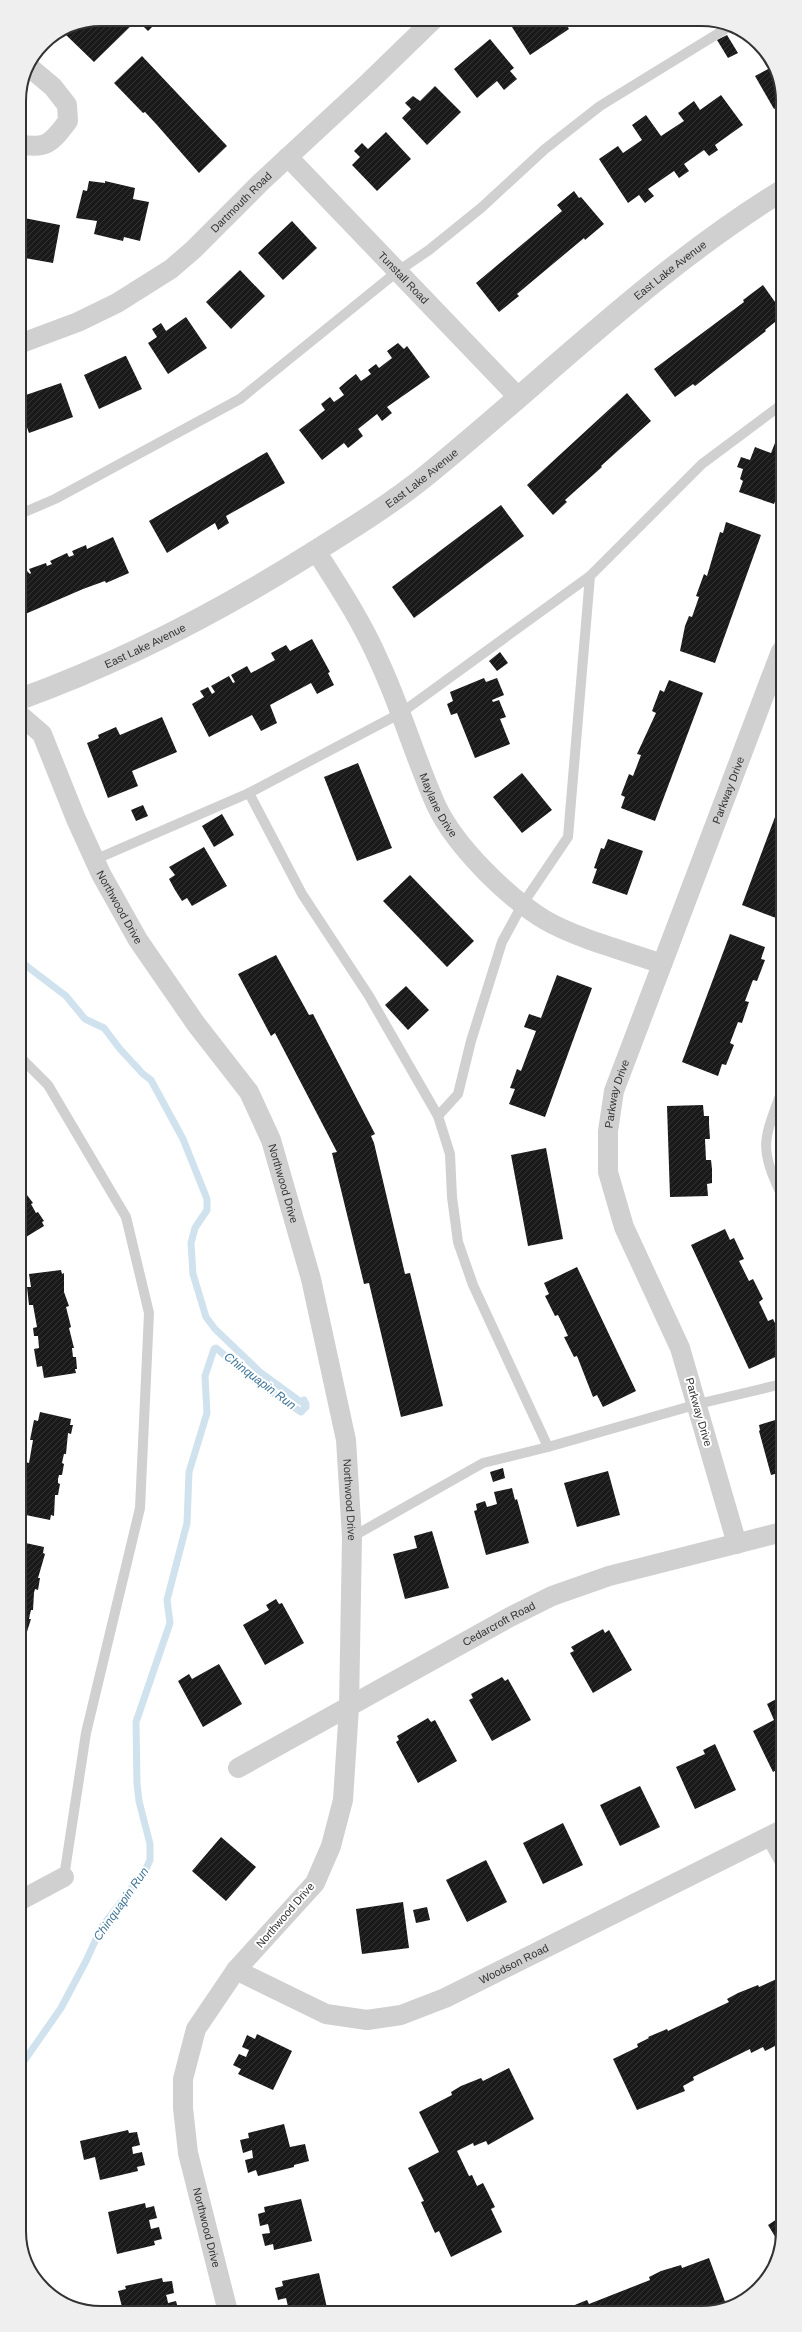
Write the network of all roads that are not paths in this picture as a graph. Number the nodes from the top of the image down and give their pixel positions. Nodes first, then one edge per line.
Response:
1 (427, 26) edge
2 (724, 30) edge
3 (33, 70) edge
4 (26, 145) edge
5 (288, 157) junction
6 (776, 198) edge
7 (398, 271) junction
8 (26, 342) edge
9 (519, 398) junction
10 (776, 409) edge
11 (26, 511) edge
12 (316, 551) junction
13 (590, 576) junction
14 (776, 664) edge
15 (26, 697) edge
16 (401, 714) junction
17 (26, 720) edge
18 (249, 793) junction
19 (94, 860) junction
20 (522, 905) junction
21 (662, 964) junction
22 (26, 1063) edge
23 (776, 1108) edge
24 (438, 1116) junction
25 (776, 1184) edge
26 (776, 1385) edge
27 (698, 1404) junction
28 (548, 1447) junction
29 (776, 1534) edge
30 (352, 1537) junction
31 (737, 1544) junction
32 (349, 1707) junction
33 (238, 1768) dead end
34 (776, 1833) edge
35 (64, 1877) joint
36 (26, 1897) edge
37 (236, 1970) junction
38 (226, 2306) edge

1 - 5 street, Dartmouth Road
2 - 7 lane
3 - 4 street
5 - 7 street, Tunstall Road
5 - 8 street, Dartmouth Road
6 - 9 street, East Lake Avenue
7 - 9 street, Tunstall Road
7 - 11 lane
9 - 12 street, East Lake Avenue
10 - 13 lane
12 - 15 street, East Lake Avenue
12 - 16 street, Maylane Drive
13 - 16 lane
13 - 20 lane
14 - 21 street, Parkway Drive
16 - 18 lane
16 - 20 street, Maylane Drive
17 - 19 street, Northwood Drive
18 - 19 lane
18 - 24 lane
19 - 30 street, Northwood Drive
20 - 21 street, Maylane Drive
20 - 24 lane
21 - 27 street, Parkway Drive
22 - 35 lane
23 - 25 lane
24 - 28 lane
26 - 27 lane
27 - 28 lane
27 - 31 street, Parkway Drive
28 - 30 lane
29 - 31 street, Cedarcroft Road
30 - 32 street, Northwood Drive
31 - 32 street, Cedarcroft Road
32 - 33 street, Cedarcroft Road
32 - 37 street, Northwood Drive
34 - 37 street, Woodson Road
35 - 36 street
37 - 38 street, Northwood Drive

